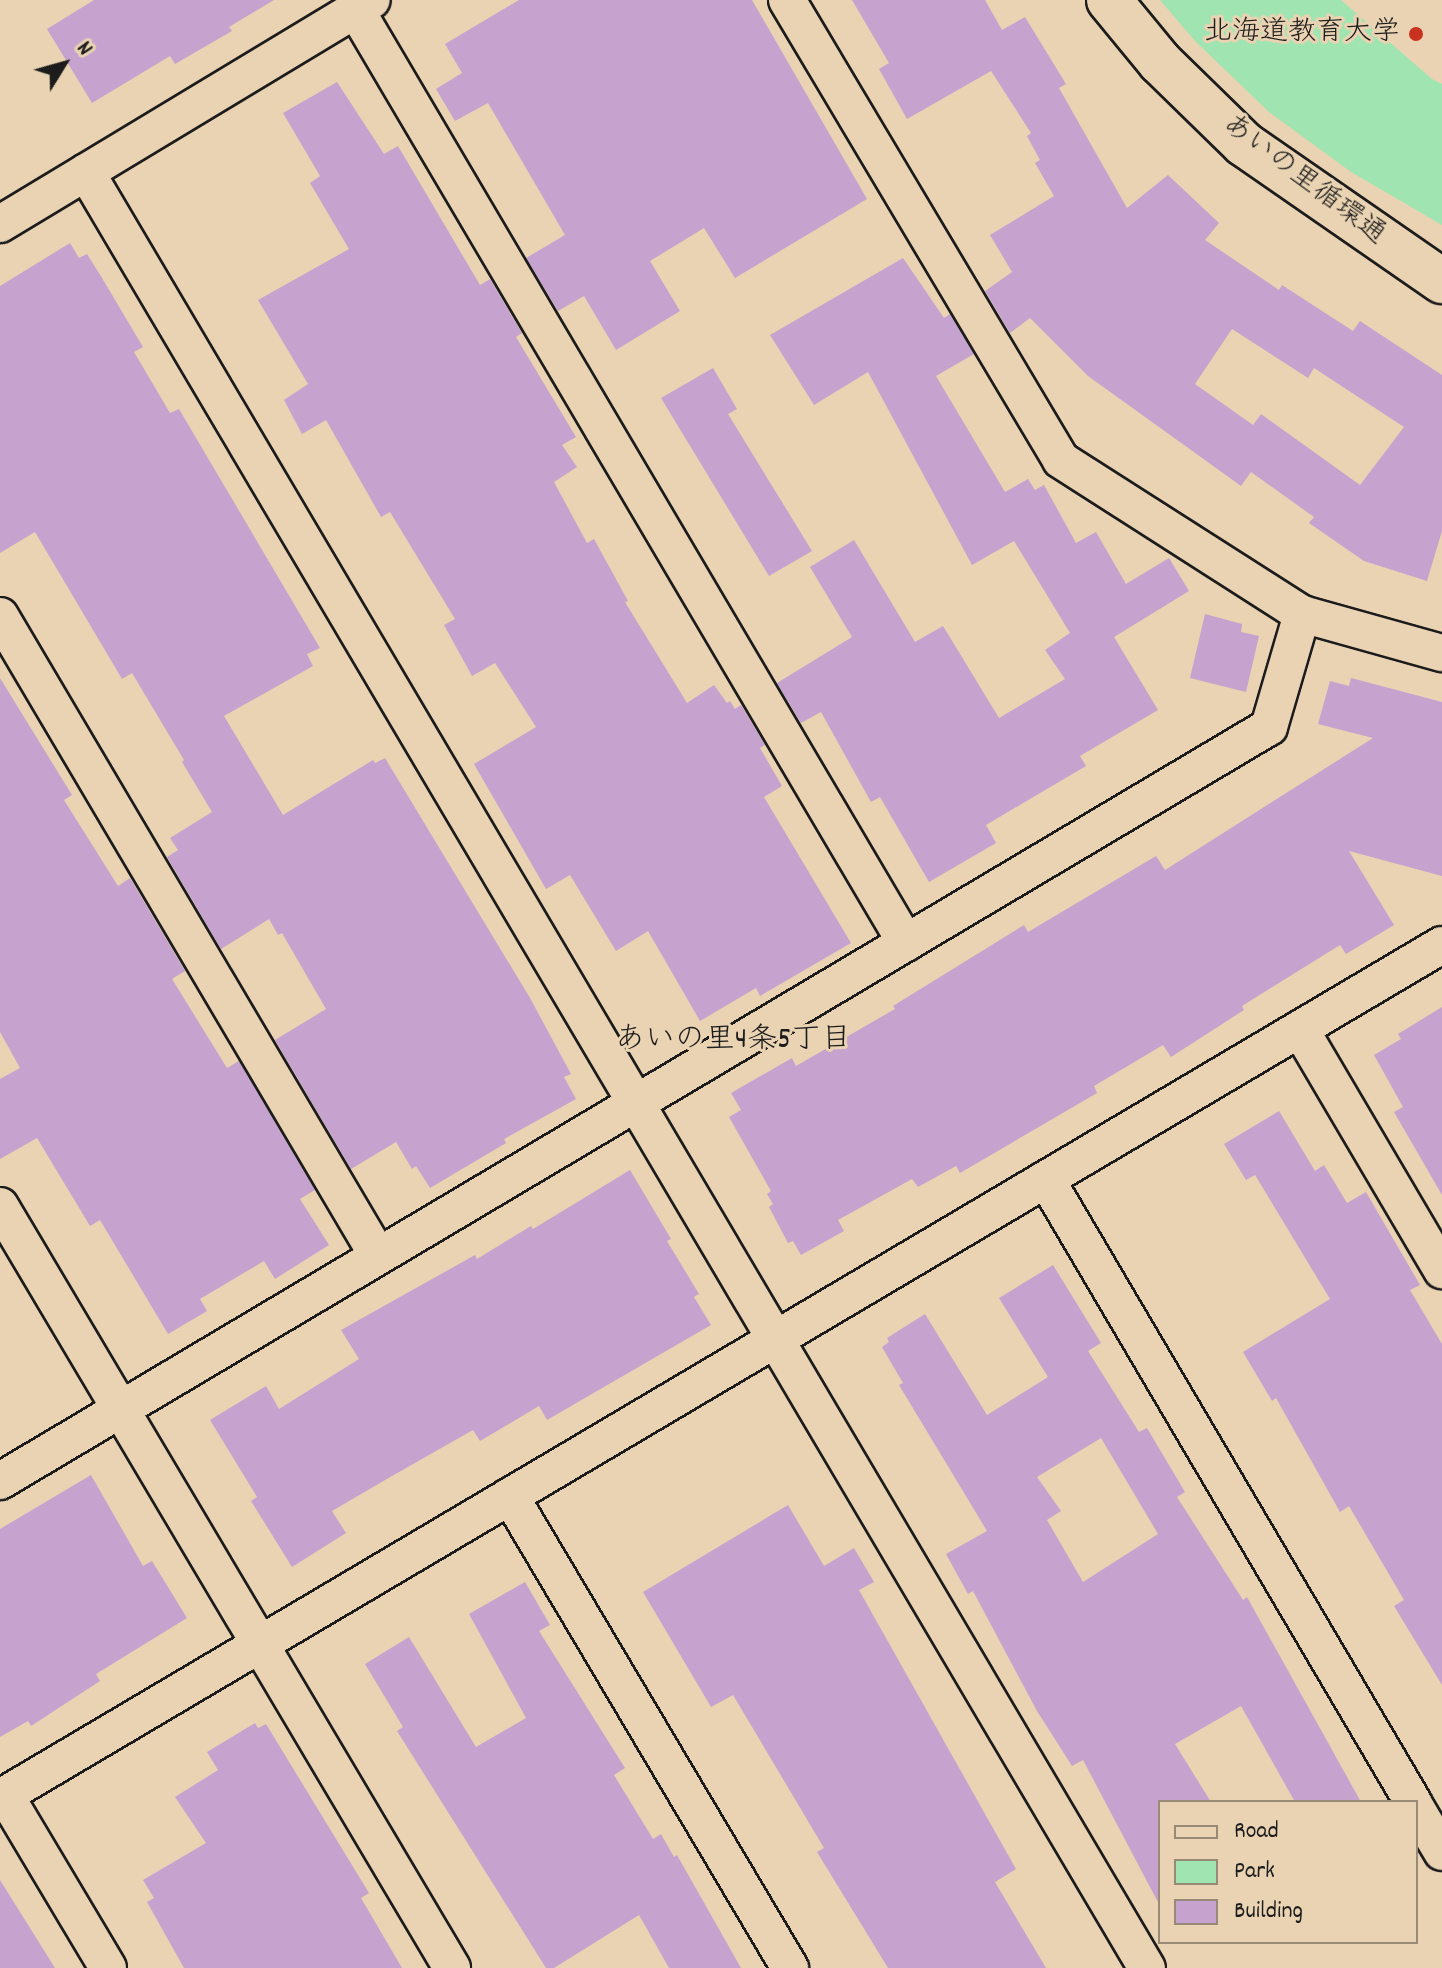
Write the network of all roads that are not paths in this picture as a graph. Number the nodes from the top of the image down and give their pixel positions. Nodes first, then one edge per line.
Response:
1 (787, 0) edge
2 (1109, 0) edge
3 (364, 5) edge
4 (86, 172) junction
5 (0, 224) edge
6 (1442, 281) edge
7 (1302, 614) junction
8 (0, 616) edge
9 (1442, 653) edge
10 (906, 943) junction
11 (1442, 945) edge
12 (1300, 1029) junction
13 (634, 1104) junction
14 (1046, 1179) junction
15 (0, 1206) edge
16 (378, 1256) junction
17 (1442, 1270) edge
18 (775, 1339) junction
19 (120, 1410) junction
20 (0, 1481) edge
21 (510, 1496) junction
22 (260, 1644) junction
23 (2, 1797) edge
24 (1412, 1800) edge
25 (1418, 1811) edge
26 (1442, 1852) edge
27 (108, 1968) edge
28 (452, 1968) edge
29 (790, 1968) edge
30 (1147, 1968) edge

1 - 7 street
2 - 6 street, あいの里循環通
3 - 4 street
3 - 10 street
4 - 5 street
4 - 13 street
7 - 9 street
7 - 10 street
8 - 16 street
10 - 13 street
11 - 12 street
12 - 14 street
12 - 17 street
13 - 16 street
13 - 18 street
14 - 18 street
14 - 24 street
15 - 19 street
16 - 19 street
18 - 21 street
18 - 30 street
19 - 20 street
19 - 22 street
21 - 22 street
21 - 29 street
22 - 23 street
22 - 28 street
23 - 27 street
25 - 26 street

